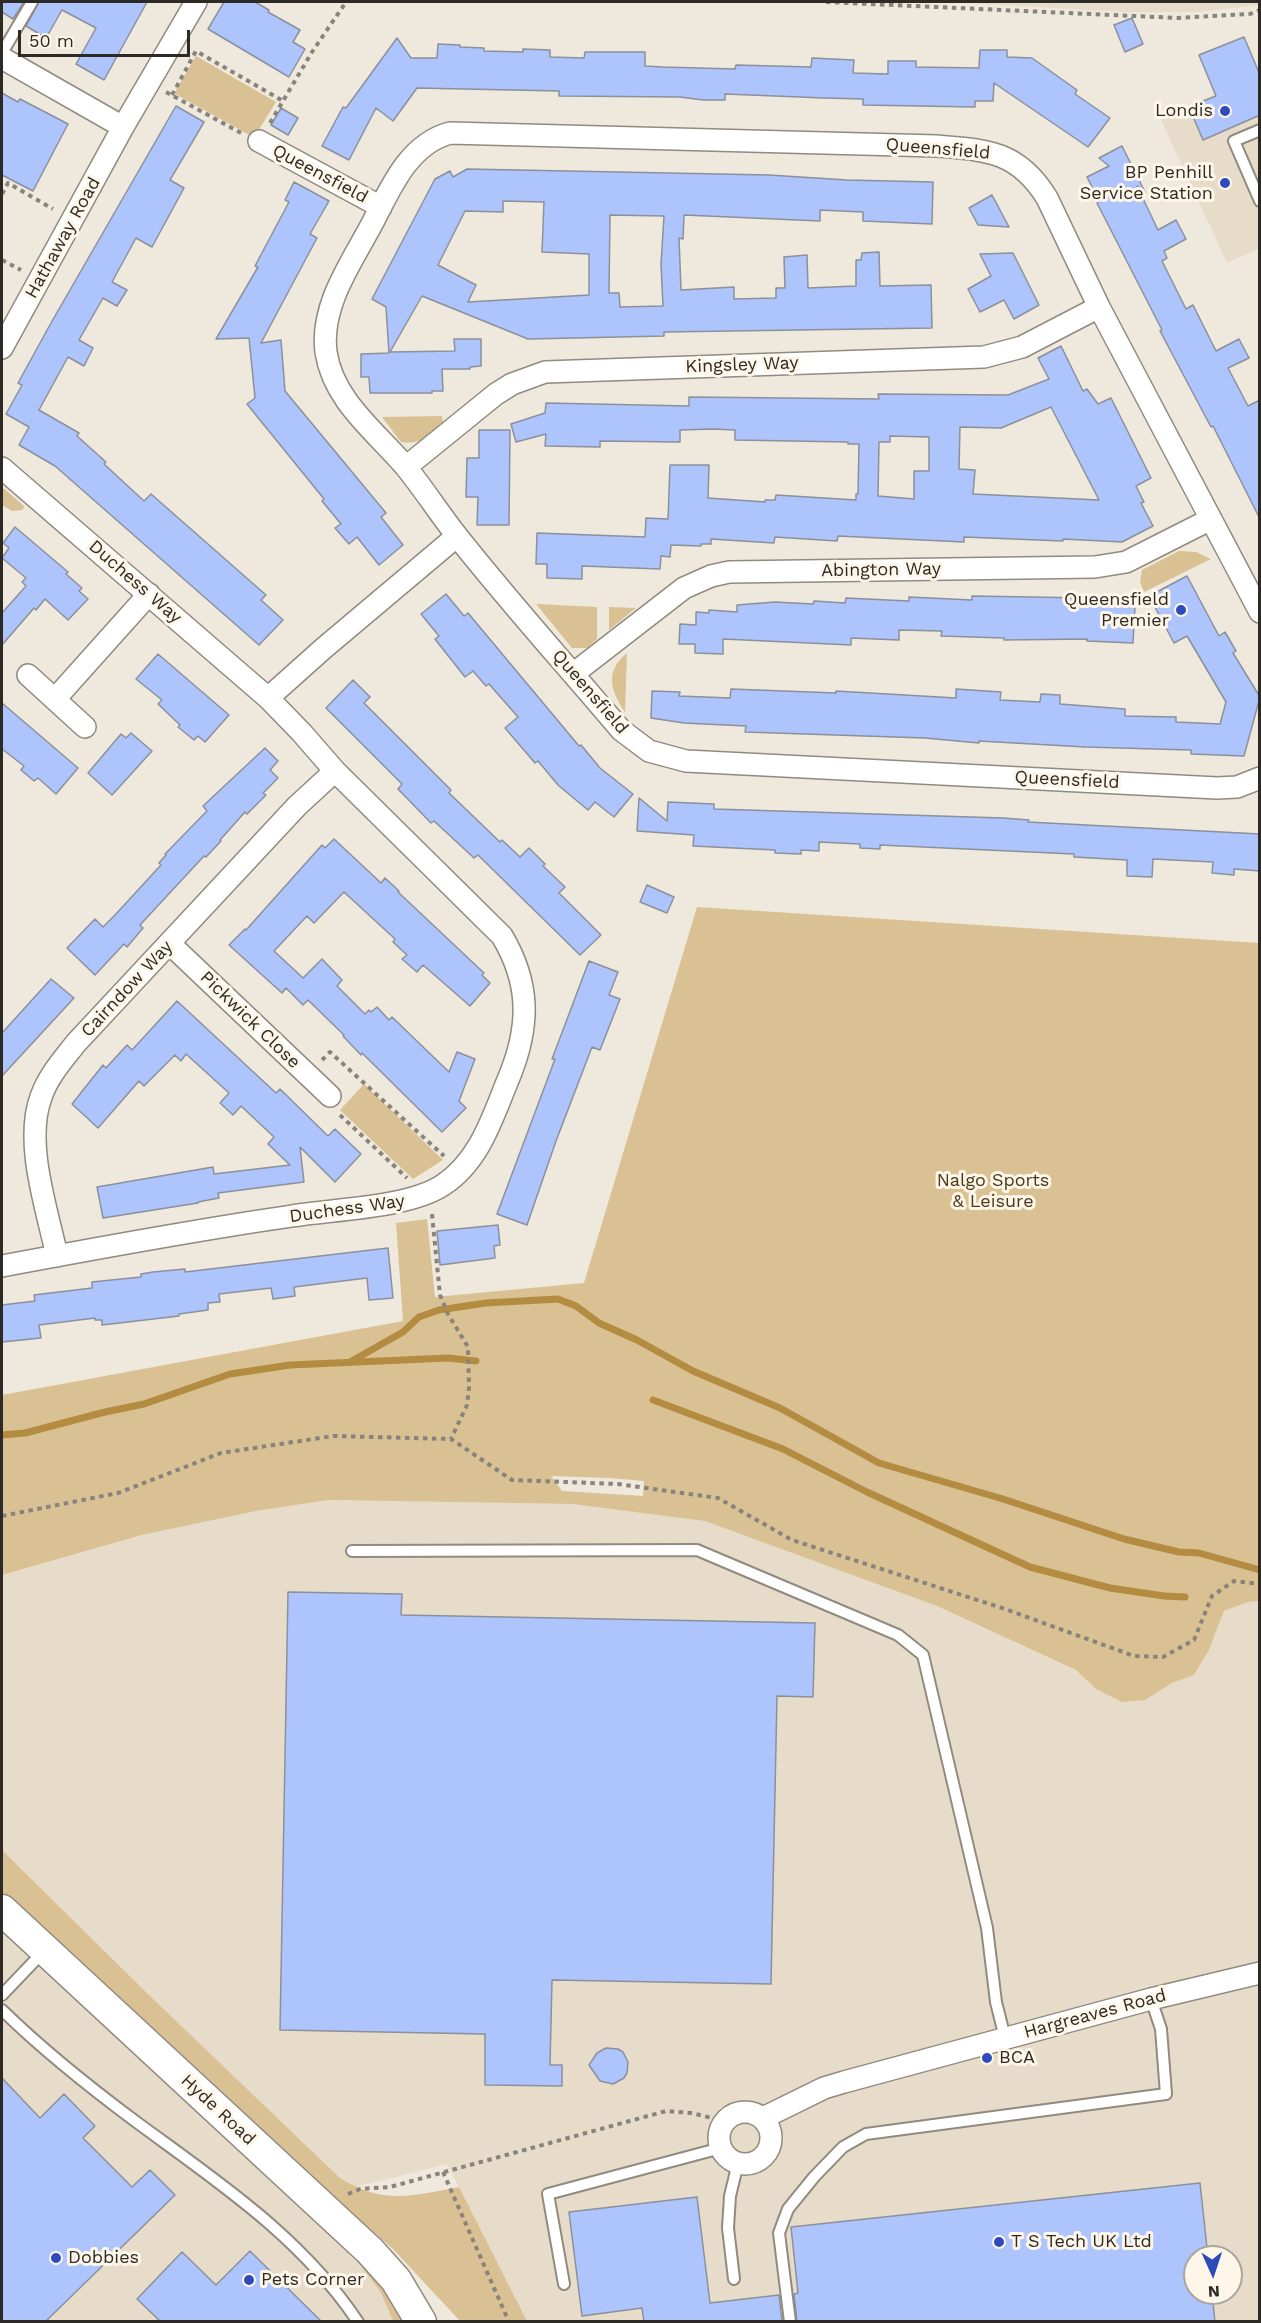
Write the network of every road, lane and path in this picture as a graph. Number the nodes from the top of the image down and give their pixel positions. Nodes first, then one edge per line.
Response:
1 (32, 2) edge
2 (196, 2) edge
3 (346, 2) edge
4 (826, 2) edge
5 (1260, 10) edge
6 (2, 53) edge
7 (2, 58) edge
8 (150, 82) junction
9 (172, 95) junction
10 (283, 101) junction
11 (123, 127) junction
12 (1260, 130) edge
13 (259, 141) junction
14 (2, 194) edge
15 (1260, 201) edge
16 (381, 207) junction
17 (73, 219) junction
18 (1099, 307) junction
19 (2, 348) edge
20 (406, 467) junction
21 (2, 468) edge
22 (1211, 519) junction
23 (457, 536) junction
24 (150, 594) junction
25 (1260, 612) edge
26 (573, 674) junction
27 (28, 675) dead end
28 (268, 698) junction
29 (55, 699) junction
30 (86, 727) dead end
31 (334, 771) junction
32 (1260, 778) edge
33 (170, 943) junction
34 (308, 1075) junction
35 (330, 1096) dead end
36 (460, 1171) junction
37 (57, 1256) junction
38 (2, 1266) edge
39 (440, 1295) dead end
40 (451, 1439) junction
41 (2, 1516) edge
42 (352, 1551) dead end
43 (1260, 1584) edge
44 (2, 1910) edge
45 (46, 1950) junction
46 (1260, 1973) edge
47 (2, 1995) edge
48 (1151, 2000) junction
49 (2, 2010) edge
50 (1005, 2038) junction
51 (763, 2118) junction
52 (725, 2121) junction
53 (721, 2148) junction
54 (738, 2163) junction
55 (443, 2172) junction
56 (323, 2207) junction
57 (734, 2279) dead end
58 (564, 2284) dead end
59 (358, 2322) edge
60 (421, 2322) edge
61 (509, 2322) edge
62 (790, 2322) edge

1 - 6 lane
2 - 8 street, Hathaway Road
3 - 10 path
4 - 5 path
7 - 11 street
8 - 9 path
8 - 11 street, Hathaway Road
9 - 10 path
9 - 13 path
10 - 13 path
11 - 17 street, Hathaway Road
12 - 15 lane
13 - 16 street, Queensfield
14 - 17 path
16 - 18 street, Queensfield
16 - 20 street, Queensfield
17 - 19 street, Hathaway Road
18 - 20 street, Kingsley Way
18 - 22 street, Queensfield
20 - 23 street, Queensfield
21 - 24 street, Duchess Way
22 - 25 street, Queensfield
22 - 26 street, Abington Way
23 - 26 street, Queensfield
23 - 28 street
24 - 28 street, Duchess Way
24 - 29 street
26 - 32 street, Queensfield
27 - 29 street
28 - 31 street, Duchess Way
29 - 30 street
31 - 33 street, Cairndow Way
31 - 36 street, Duchess Way
33 - 34 street, Pickwick Close
33 - 37 street, Cairndow Way
34 - 35 street, Pickwick Close
34 - 36 path
36 - 37 street, Duchess Way
37 - 38 street, Duchess Way
39 - 40 path
40 - 41 path
40 - 43 path
42 - 50 lane
44 - 45 main road, Hyde Road
45 - 47 lane
45 - 56 main road, Hyde Road
46 - 48 street, Hargreaves Road
48 - 50 street, Hargreaves Road
48 - 62 lane
49 - 59 lane
50 - 51 street, Hargreaves Road
51 - 52 street
51 - 54 street
52 - 53 street
52 - 55 path
53 - 54 street
53 - 58 lane
54 - 57 lane
55 - 56 path
55 - 61 path
56 - 60 main road, Hyde Road

